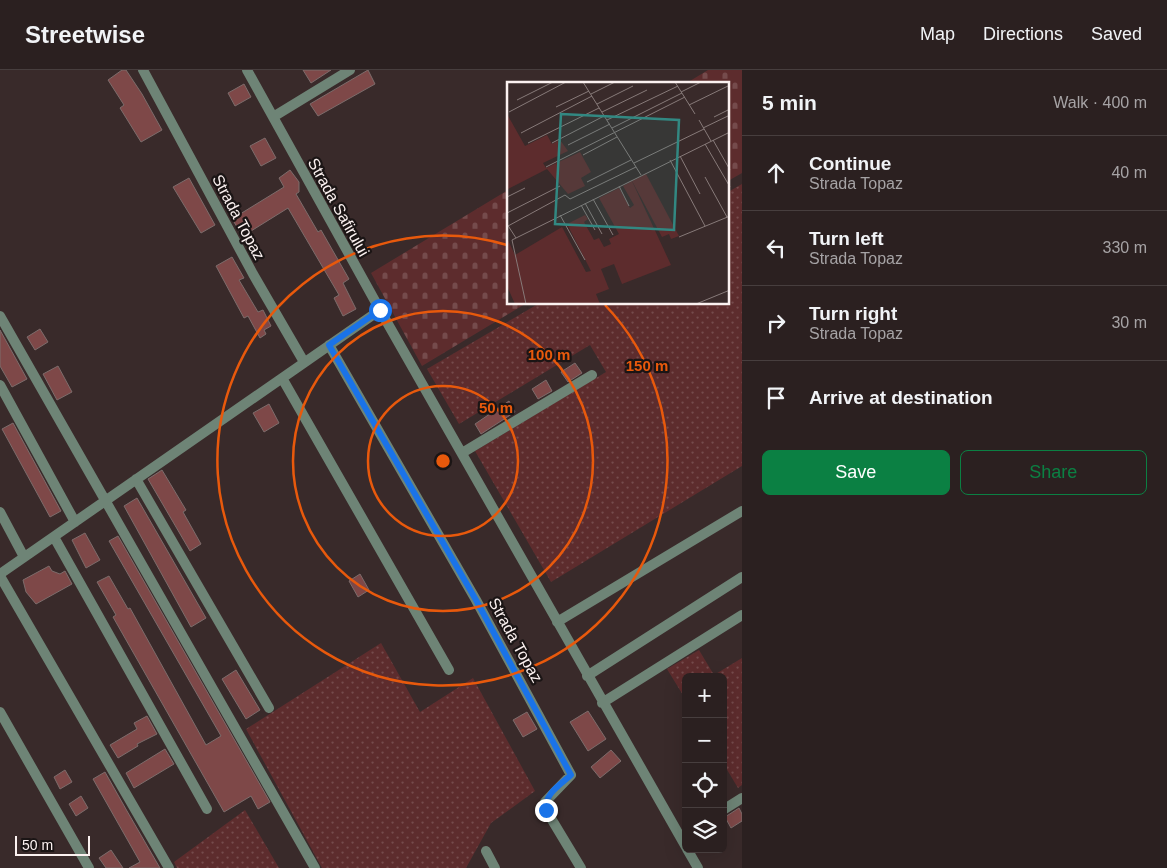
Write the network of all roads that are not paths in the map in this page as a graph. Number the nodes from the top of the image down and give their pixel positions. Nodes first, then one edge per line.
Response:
1 (143, 70) edge
2 (247, 70) edge
3 (350, 70) edge
4 (273, 117) junction
5 (380, 310) junction
6 (0, 316) edge
7 (329, 345) junction
8 (304, 362) junction
9 (592, 375) dead end
10 (282, 378) junction
11 (0, 385) edge
12 (462, 453) junction
13 (136, 479) junction
14 (105, 501) junction
15 (742, 510) edge
16 (0, 512) edge
17 (75, 522) junction
18 (54, 537) junction
19 (24, 556) junction
20 (0, 575) edge
21 (742, 577) edge
22 (742, 615) edge
23 (557, 622) junction
24 (449, 670) dead end
25 (587, 676) junction
26 (602, 703) junction
27 (269, 708) dead end
28 (0, 712) edge
29 (742, 798) edge
30 (726, 808) edge
31 (207, 809) dead end
32 (682, 833) edge
33 (486, 851) dead end
34 (689, 853) edge
35 (89, 868) edge
36 (169, 868) edge
37 (315, 868) edge
38 (496, 868) edge
39 (581, 868) edge
40 (698, 868) edge

1 - 8 street, Strada Topaz
2 - 4 street, Strada Safirului
3 - 4 street
4 - 5 street, Strada Safirului
5 - 7 street
5 - 12 street, Strada Safirului
6 - 14 street
7 - 8 street
7 - 39 street, Strada Topaz
8 - 10 street
9 - 12 street
10 - 13 street
10 - 24 street
11 - 17 street
12 - 23 street, Strada Safirului
13 - 14 street
13 - 27 street
14 - 17 street
14 - 37 street
15 - 23 street
16 - 19 street
17 - 18 street
18 - 19 street
18 - 31 street
19 - 20 street
20 - 36 street
21 - 25 street
22 - 26 street
23 - 25 street, Strada Safirului
25 - 26 street, Strada Safirului
26 - 32 street, Strada Safirului
28 - 35 street
29 - 30 street
33 - 38 street
34 - 40 street, Strada Safirului

